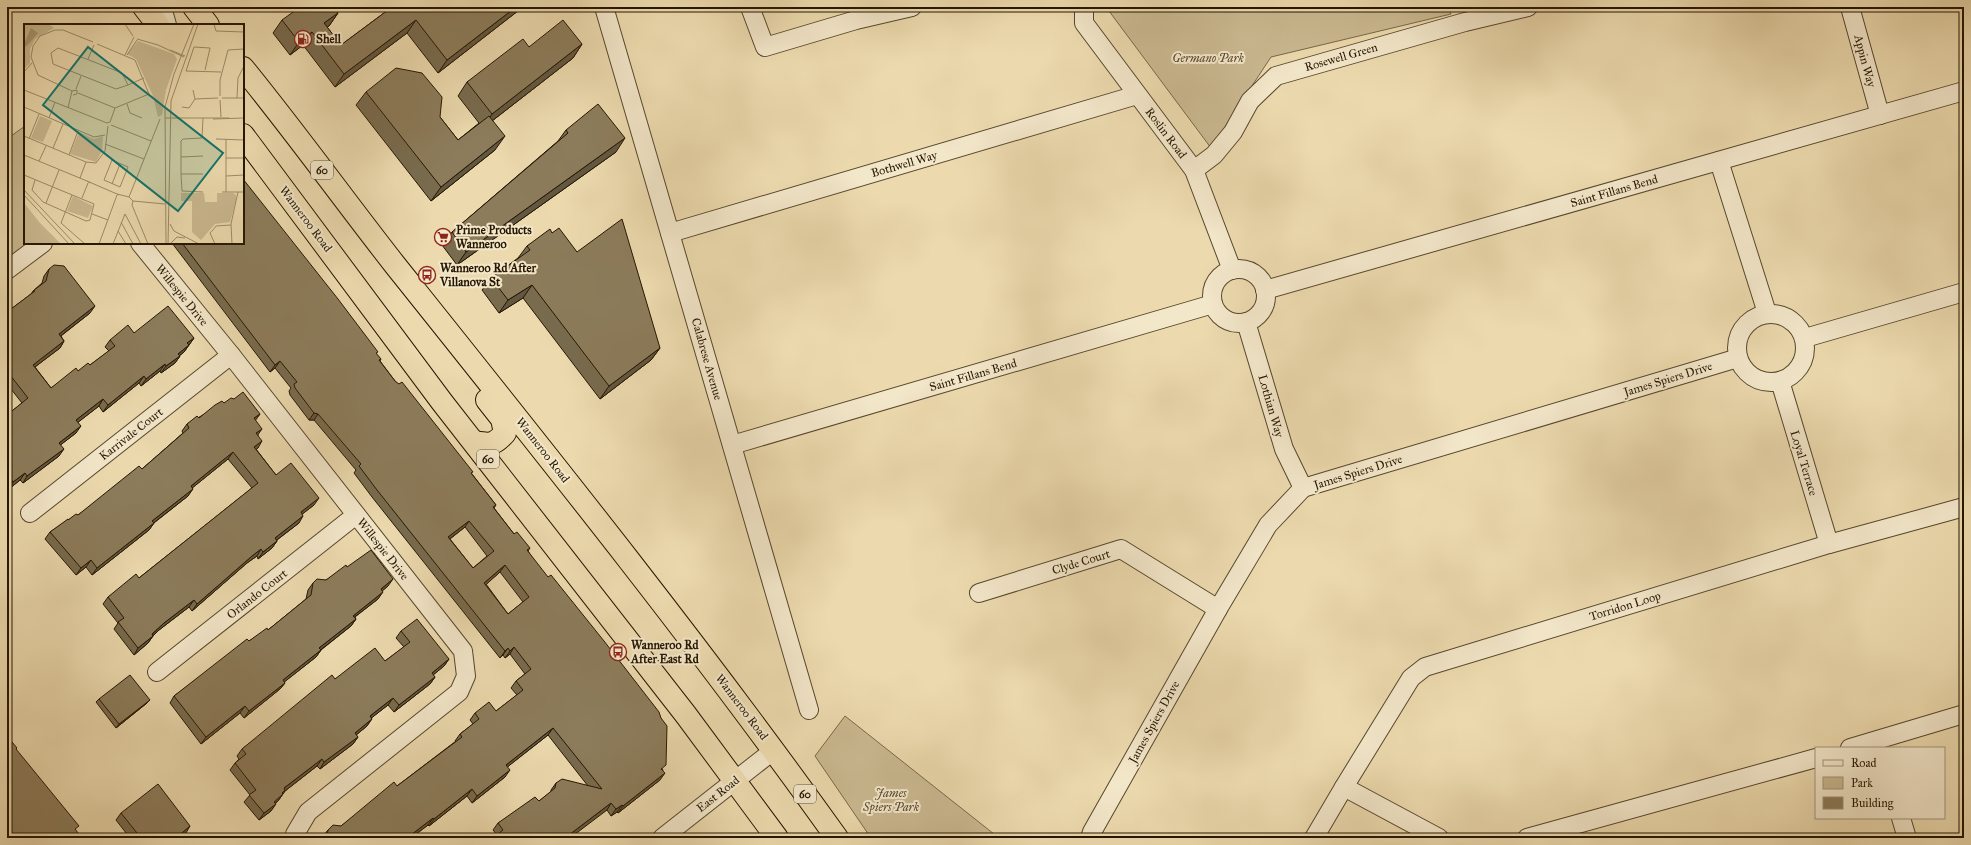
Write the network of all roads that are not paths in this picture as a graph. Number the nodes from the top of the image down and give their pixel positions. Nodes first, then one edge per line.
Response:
1 (144, 7) edge
2 (162, 7) edge
3 (604, 7) edge
4 (750, 7) edge
5 (912, 7) edge
6 (1084, 7) edge
7 (1528, 7) edge
8 (1850, 7) edge
9 (855, 13) edge
10 (1463, 14) edge
11 (157, 24) edge
12 (167, 24) edge
13 (244, 69) edge
14 (1964, 91) edge
15 (1138, 95) junction
16 (1880, 115) junction
17 (244, 136) edge
18 (1719, 161) junction
19 (1194, 170) junction
20 (670, 233) junction
21 (41, 244) edge
22 (141, 244) edge
23 (394, 264) junction
24 (7, 270) edge
25 (1232, 270) junction
26 (1265, 290) junction
27 (1964, 292) edge
28 (1213, 304) junction
29 (1767, 313) junction
30 (1246, 322) junction
31 (1805, 338) junction
32 (231, 356) junction
33 (1738, 358) junction
34 (1780, 381) junction
35 (475, 442) junction
36 (732, 445) junction
37 (1302, 488) junction
38 (1964, 507) edge
39 (30, 513) dead end
40 (356, 515) junction
41 (1829, 544) junction
42 (979, 593) dead end
43 (1218, 609) junction
44 (157, 672) dead end
45 (809, 710) dead end
46 (1964, 714) edge
47 (1881, 744) edge
48 (1858, 747) edge
49 (774, 750) junction
50 (1815, 758) edge
51 (736, 781) junction
52 (1344, 787) junction
53 (1901, 819) edge
54 (296, 836) edge
55 (662, 838) edge
56 (777, 838) edge
57 (837, 838) edge
58 (1090, 838) edge
59 (1314, 838) edge
60 (1439, 838) edge
61 (1527, 838) edge
62 (1907, 838) edge

1 - 11 highway
2 - 12 street
3 - 20 street, Calabrese Avenue
4 - 9 street
5 - 9 street
6 - 15 street, Roslin Road
7 - 10 street, Rosewell Green
8 - 16 street, Appin Way
10 - 19 street, Rosewell Green
13 - 23 highway, Wanneroo Road / 60
14 - 16 street, Saint Fillans Bend
15 - 19 street, Roslin Road
15 - 20 street, Bothwell Way
16 - 18 street, Saint Fillans Bend
17 - 35 highway, Wanneroo Road / 60
18 - 26 street, Saint Fillans Bend
18 - 29 street
19 - 25 street, Roslin Road
20 - 36 street, Calabrese Avenue
21 - 24 street
22 - 32 street, Willespie Drive
23 - 35 highway, 60
23 - 49 highway, Wanneroo Road / 60
25 - 26 street
25 - 28 street
26 - 30 street
27 - 31 street
28 - 30 street
28 - 36 street, Saint Fillans Bend
29 - 31 street
29 - 33 street
30 - 37 street, Lothian Way
31 - 34 street
32 - 39 street, Karrivale Court
32 - 40 street, Willespie Drive
33 - 34 street
33 - 37 street, James Spiers Drive
34 - 41 street, Loyal Terrace
35 - 51 highway, Wanneroo Road / 60
36 - 45 street, Calabrese Avenue
37 - 43 street, James Spiers Drive
38 - 41 street, Torridon Loop
40 - 44 street, Orlando Court
40 - 54 street, Willespie Drive
41 - 52 street, Torridon Loop
42 - 43 street, Clyde Court
43 - 58 street, James Spiers Drive
46 - 47 street
47 - 48 street
49 - 51 street, East Road
49 - 57 highway, Wanneroo Road / 60
50 - 61 street
51 - 55 street, East Road
51 - 56 highway, Wanneroo Road / 60
52 - 59 street, Torridon Loop
52 - 60 street
53 - 62 street

